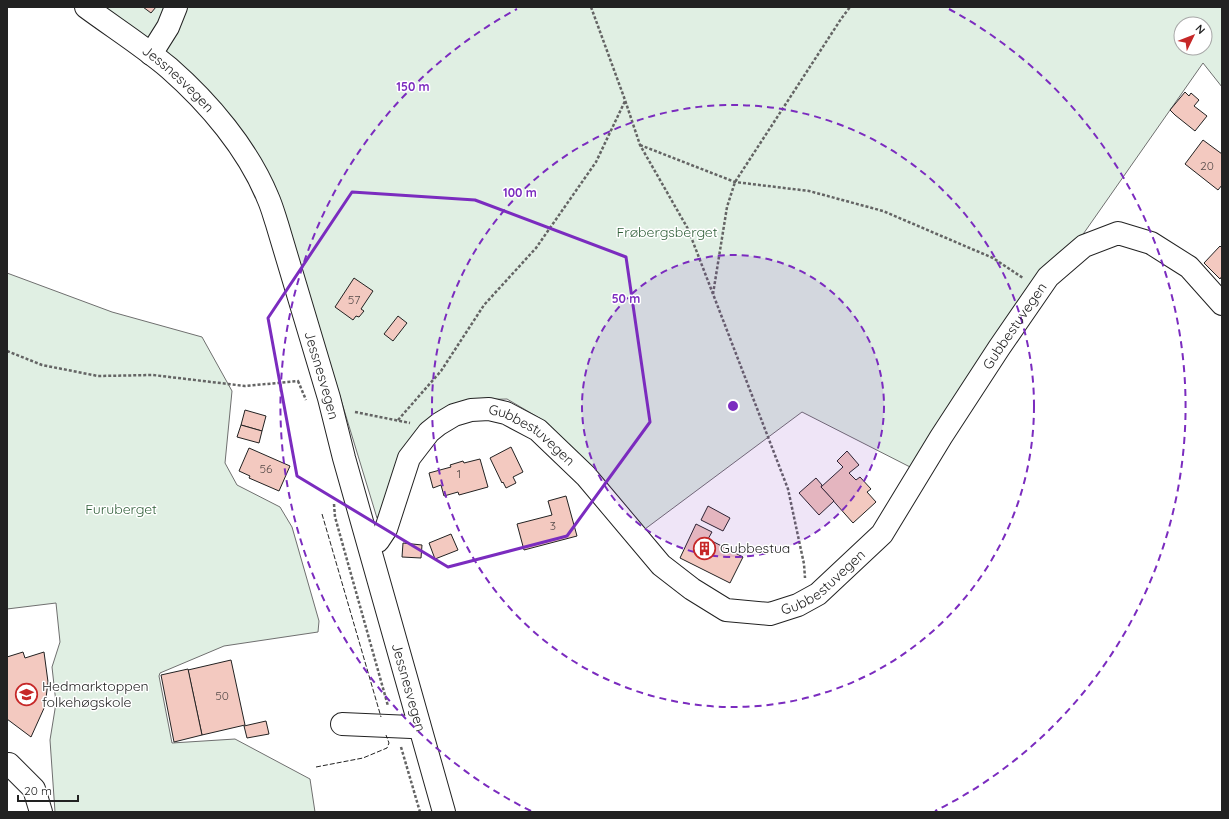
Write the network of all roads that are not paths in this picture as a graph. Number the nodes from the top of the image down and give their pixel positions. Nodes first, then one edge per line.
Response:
1 (86, 7) edge
2 (176, 7) edge
3 (151, 54) junction
4 (1222, 304) edge
5 (369, 544) junction
6 (342, 724) dead end
7 (419, 725) junction
8 (10, 764) dead end
9 (41, 812) edge
10 (444, 812) edge

1 - 3 street, Jessnesvegen
2 - 3 street
3 - 5 street, Jessnesvegen
4 - 5 street, Gubbestuvegen
5 - 7 street, Jessnesvegen
6 - 7 street
7 - 10 street, Jessnesvegen
8 - 9 street

